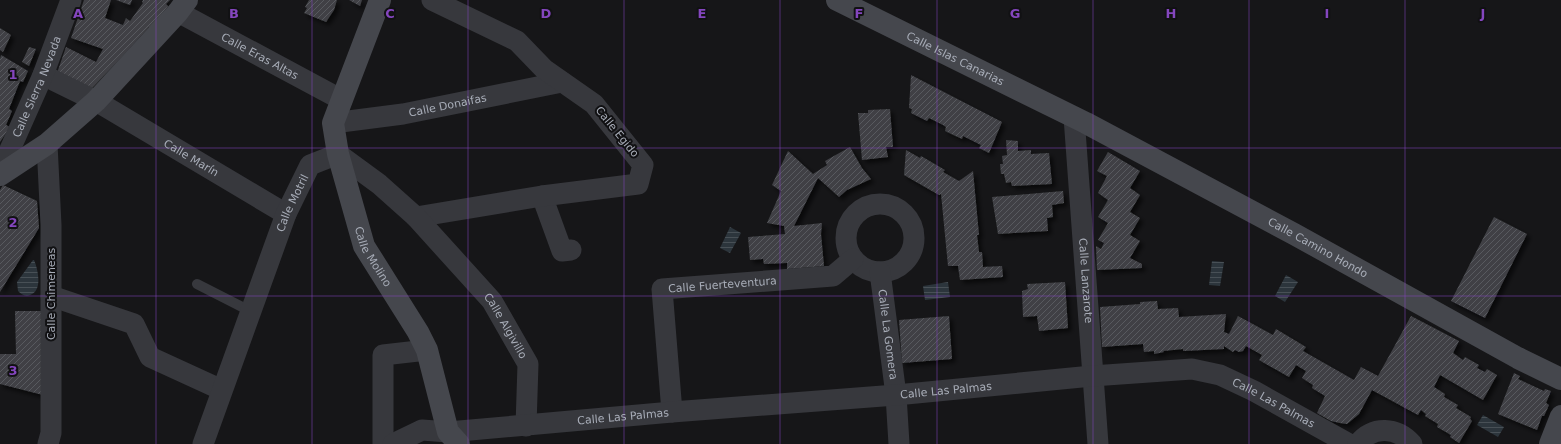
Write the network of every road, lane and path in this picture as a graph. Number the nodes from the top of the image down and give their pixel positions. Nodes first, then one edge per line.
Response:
1 (71, 0) edge
2 (380, 0) edge
3 (432, 0) edge
4 (837, 0) edge
5 (183, 6) edge
6 (43, 75) junction
7 (562, 82) junction
8 (342, 100) junction
9 (96, 101) junction
10 (1074, 117) junction
11 (332, 123) junction
12 (47, 144) junction
13 (338, 154) junction
14 (0, 172) edge
15 (0, 175) edge
16 (542, 196) junction
17 (286, 214) junction
18 (416, 217) junction
19 (571, 250) dead end
20 (853, 260) junction
21 (880, 272) junction
22 (197, 284) dead end
23 (51, 296) junction
24 (250, 311) junction
25 (427, 350) junction
26 (1092, 376) junction
27 (1561, 379) edge
28 (222, 390) junction
29 (896, 395) junction
30 (672, 412) junction
31 (1561, 416) edge
32 (526, 426) junction
33 (454, 438) edge
34 (48, 444) edge
35 (203, 444) edge
36 (383, 444) edge
37 (393, 444) edge
38 (899, 444) edge
39 (1098, 444) edge
40 (1349, 444) edge
41 (1358, 444) edge
42 (1412, 444) edge
43 (1550, 444) edge

1 - 6 street, Calle Sierra Nevada
2 - 8 street
3 - 7 street, Calle Egido
4 - 10 street, Calle Islas Canarias
5 - 8 street, Calle Eras Altas
5 - 9 street
6 - 9 street, Calle Marín
6 - 14 street, Calle Sierra Nevada
7 - 11 street, Calle Donaifas
7 - 16 street, Calle Egido
8 - 11 street
9 - 12 street
9 - 17 street, Calle Marín
10 - 26 street, Calle Lanzarote
10 - 27 street, Calle Camino Hondo
11 - 13 street
12 - 15 street
12 - 23 street, Calle Chimeneas
13 - 17 street, Calle Motril
13 - 18 street, Calle Algivillo
13 - 25 street, Calle Molino
16 - 18 street, Calle Egido
16 - 19 street
17 - 24 street, Calle Motril
18 - 32 street, Calle Algivillo
20 - 21 street
20 - 21 street
20 - 30 street, Calle Fuerteventura
21 - 29 street, Calle La Gomera
22 - 24 lane
23 - 28 street
23 - 34 street, Calle Chimeneas
24 - 28 street, Calle Motril
25 - 33 street, Calle Molino
25 - 36 street
26 - 29 street, Calle Las Palmas
26 - 39 street, Calle Lanzarote
26 - 40 street, Calle Las Palmas
28 - 35 street, Calle Motril
29 - 30 street, Calle Las Palmas
29 - 38 street, Calle La Gomera
30 - 32 street, Calle Las Palmas
31 - 43 street
32 - 33 street
33 - 37 street
41 - 42 street

